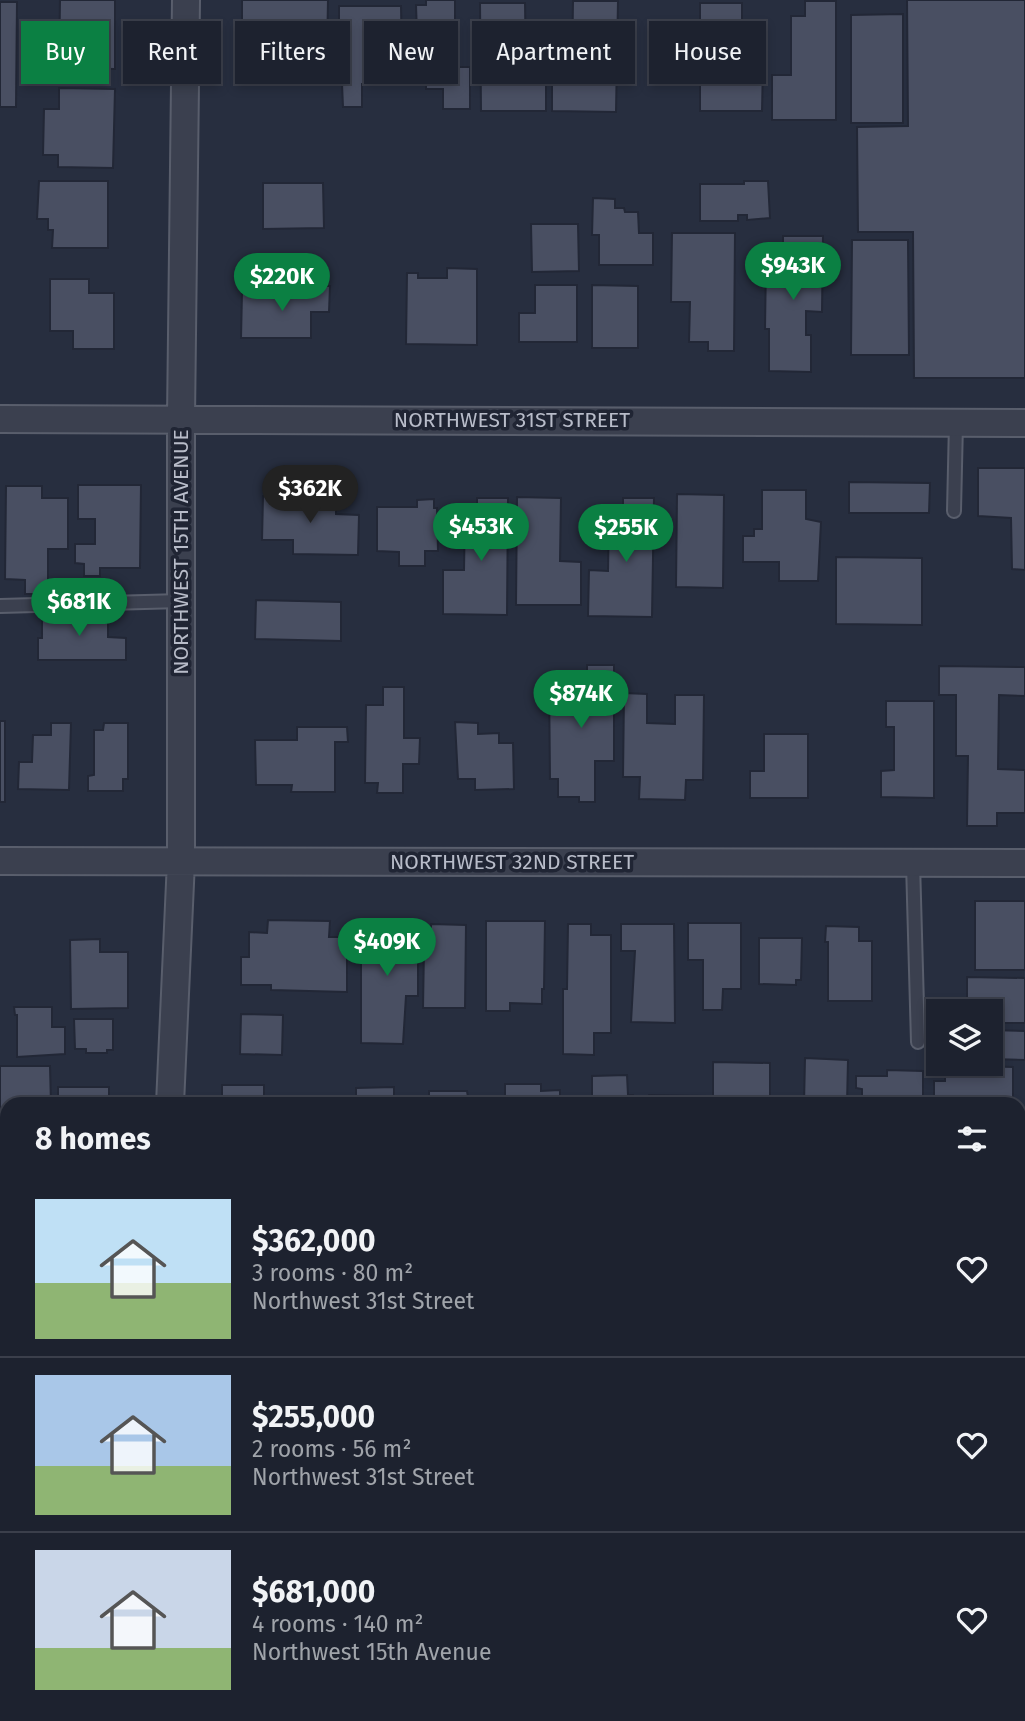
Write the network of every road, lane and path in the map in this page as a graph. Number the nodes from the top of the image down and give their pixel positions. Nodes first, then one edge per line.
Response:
1 (186, 0) edge
2 (181, 418) junction
3 (0, 419) edge
4 (956, 423) junction
5 (1025, 423) edge
6 (954, 511) dead end
7 (181, 601) junction
8 (0, 606) edge
9 (0, 861) edge
10 (180, 861) junction
11 (913, 863) junction
12 (1025, 863) edge
13 (918, 1042) dead end
14 (170, 1097) edge

1 - 2 street, NORTHWEST 15TH AVENUE
2 - 3 street, NORTHWEST 31ST STREET
2 - 4 street, NORTHWEST 31ST STREET
2 - 7 street, NORTHWEST 15TH AVENUE
4 - 5 street, NORTHWEST 31ST STREET
4 - 6 lane
7 - 8 lane
7 - 10 street, NORTHWEST 15TH AVENUE
9 - 10 street, NORTHWEST 32ND STREET
10 - 11 street, NORTHWEST 32ND STREET
10 - 14 street, NORTHWEST 15TH AVENUE
11 - 12 street, NORTHWEST 32ND STREET
11 - 13 lane

